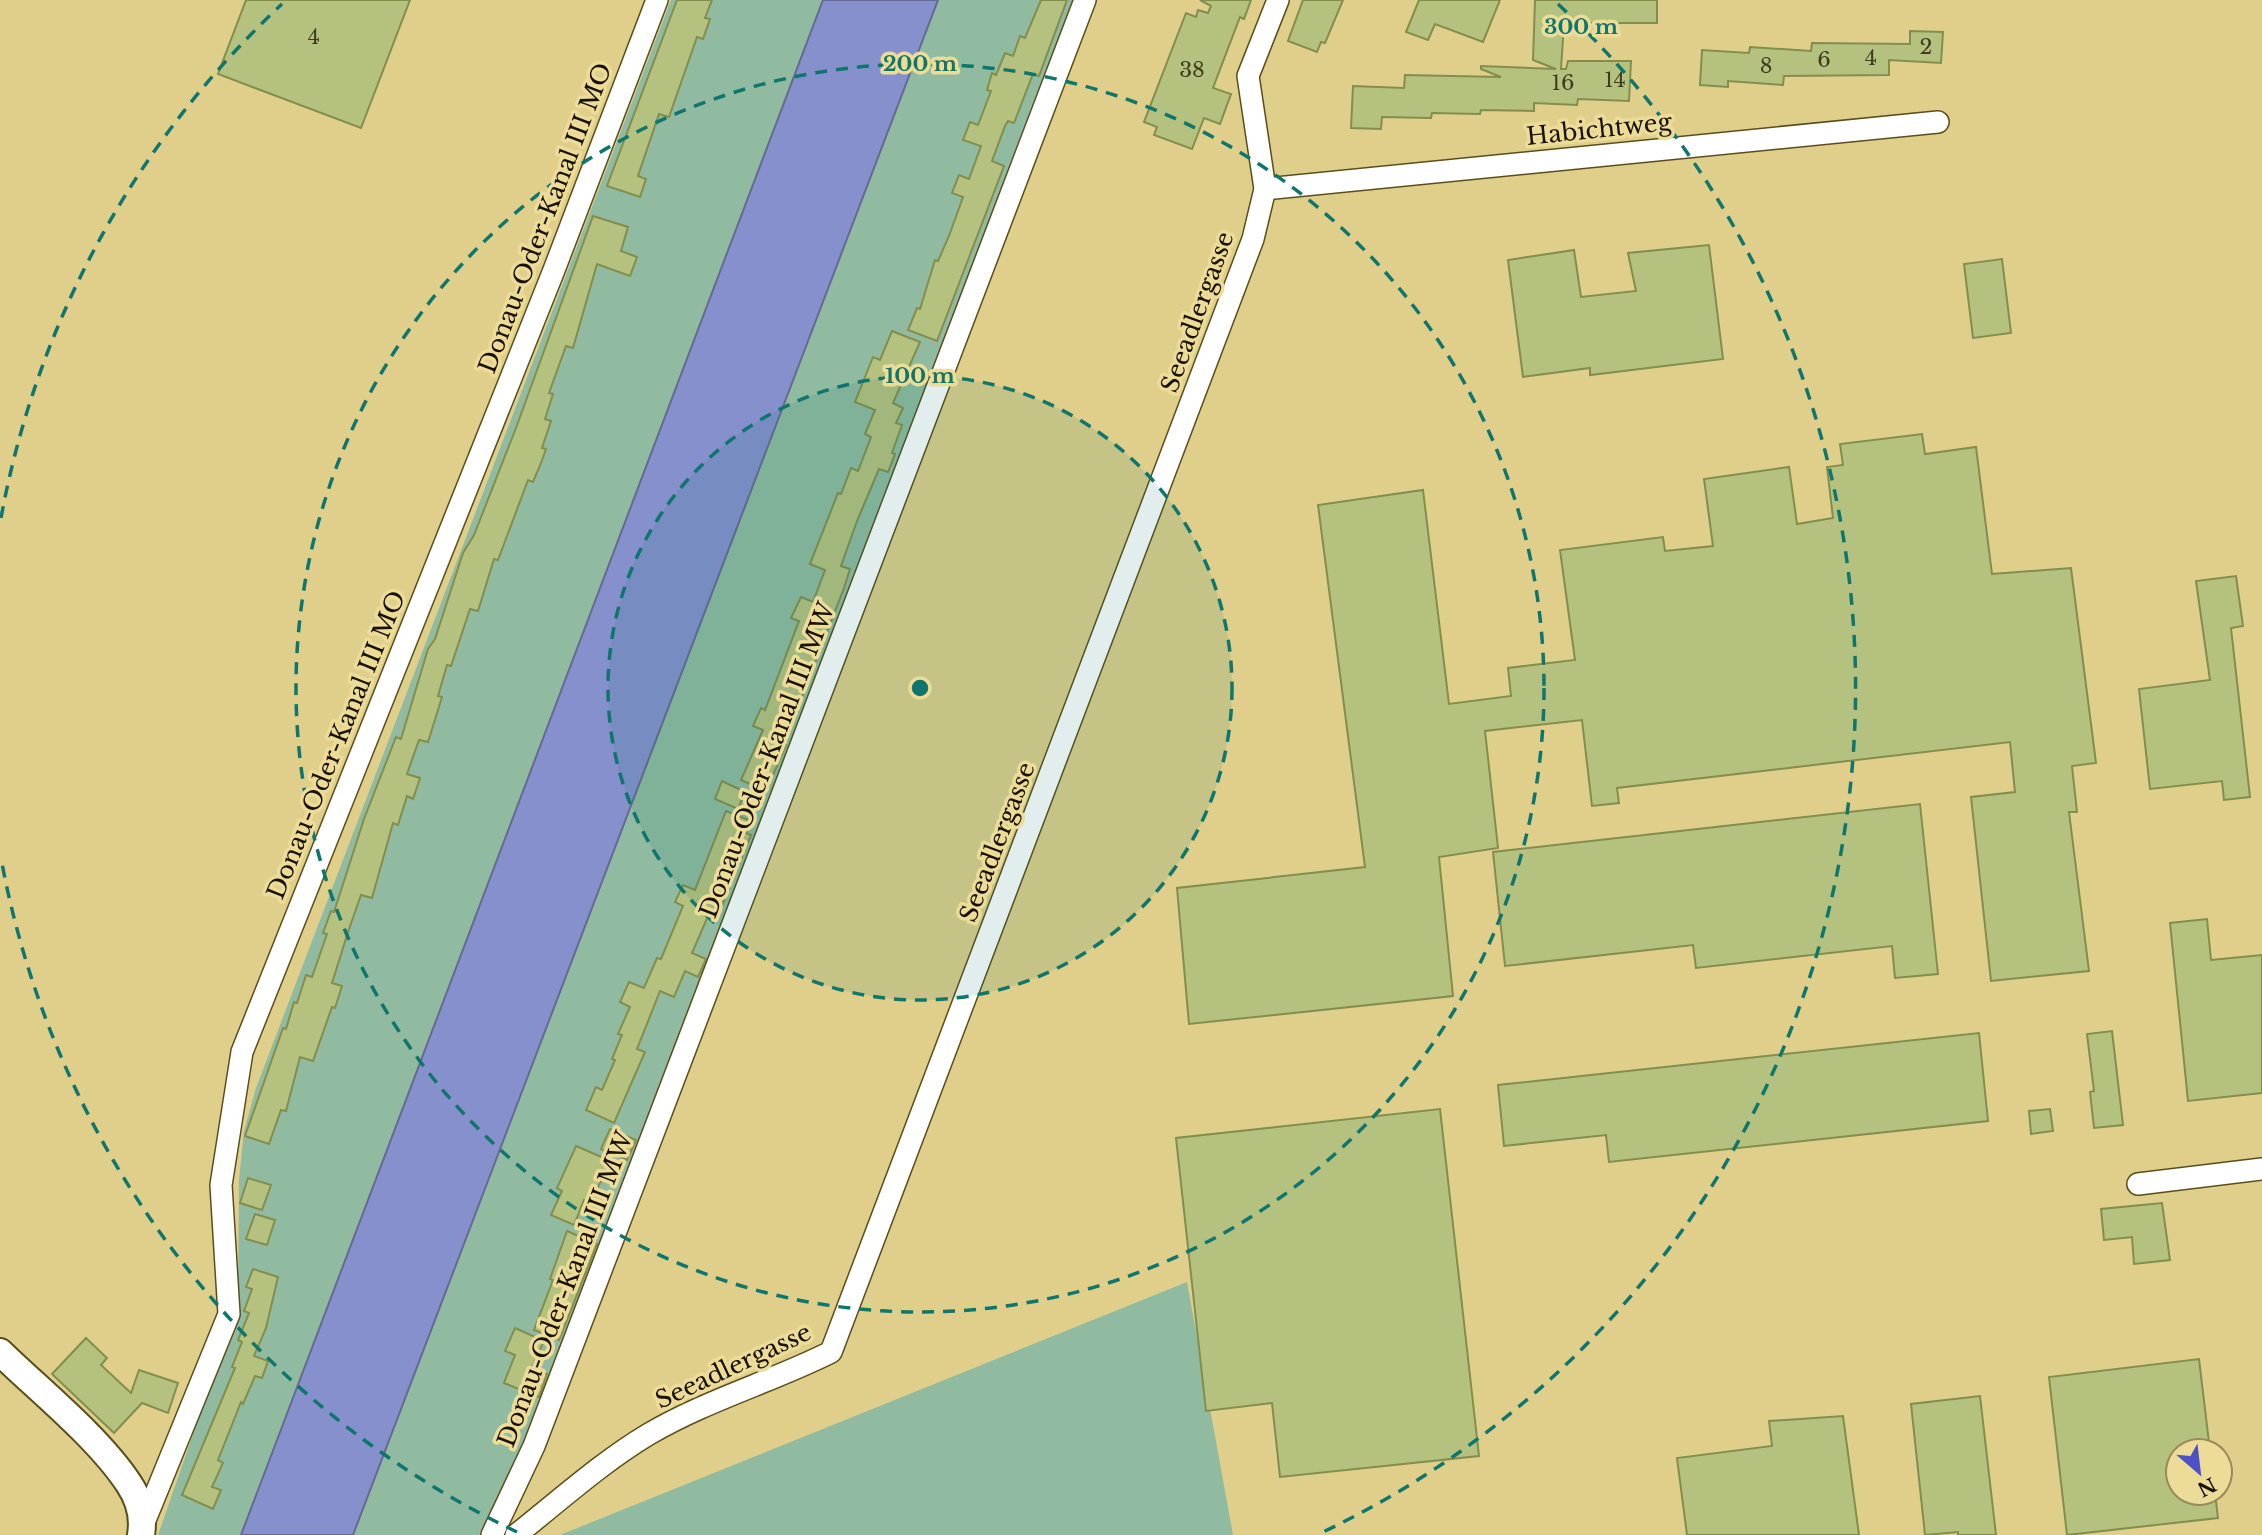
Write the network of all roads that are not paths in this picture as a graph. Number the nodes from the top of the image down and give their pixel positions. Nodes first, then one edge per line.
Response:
1 (657, 0) edge
2 (1085, 0) edge
3 (1278, 0) edge
4 (1938, 122) dead end
5 (1265, 189) junction
6 (2262, 1169) edge
7 (2138, 1184) dead end
8 (0, 1352) edge
9 (142, 1530) edge
10 (492, 1535) edge
11 (516, 1535) edge

1 - 9 street, Donau-Oder-Kanal III MO
2 - 10 street, Donau-Oder-Kanal III MW
3 - 5 street, Seeadlergasse
4 - 5 street, Habichtweg
5 - 11 street, Seeadlergasse
6 - 7 street
8 - 9 street

